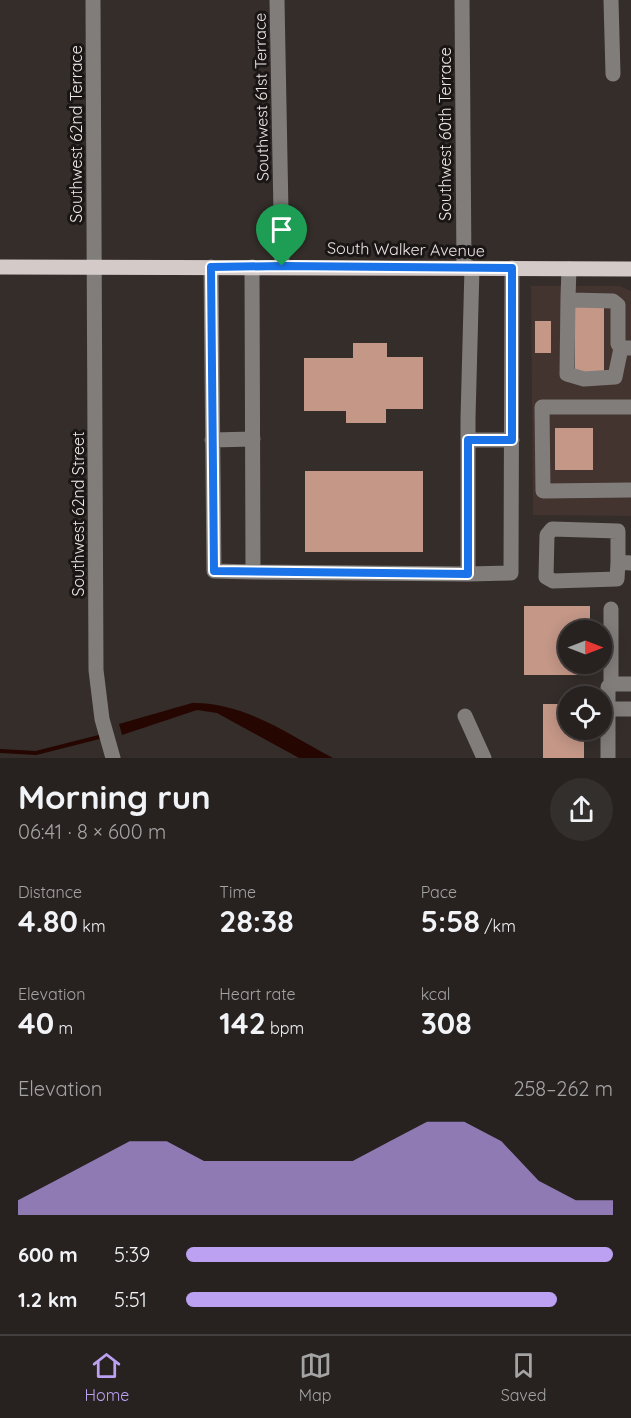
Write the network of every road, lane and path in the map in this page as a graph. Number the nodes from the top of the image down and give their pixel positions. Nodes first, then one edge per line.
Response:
1 (93, 0) edge
2 (277, 0) edge
3 (462, 0) edge
4 (611, 0) edge
5 (613, 74) dead end
6 (282, 266) junction
7 (0, 267) edge
8 (211, 267) junction
9 (252, 267) junction
10 (96, 268) junction
11 (468, 268) junction
12 (512, 268) junction
13 (569, 269) junction
14 (631, 269) edge
15 (568, 297) junction
16 (626, 348) edge
17 (631, 407) edge
18 (253, 439) junction
19 (212, 440) junction
20 (468, 440) junction
21 (512, 440) junction
22 (631, 490) edge
23 (624, 562) edge
24 (253, 572) junction
25 (468, 574) junction
26 (611, 609) dead end
27 (611, 684) joint
28 (631, 684) edge
29 (612, 709) edge
30 (631, 709) edge
31 (465, 716) dead end
32 (608, 740) edge
33 (113, 758) edge
34 (484, 758) edge
35 (608, 758) edge

1 - 10 street, Southwest 62nd Terrace
2 - 6 street, Southwest 61st Terrace
3 - 11 street, Southwest 60th Terrace
4 - 5 street
6 - 9 main road, South Walker Avenue
6 - 11 main road, South Walker Avenue
7 - 10 main road, South Walker Avenue
8 - 9 main road, South Walker Avenue
8 - 10 main road, South Walker Avenue
8 - 19 street
9 - 18 street
10 - 33 street, Southwest 62nd Street
11 - 12 main road, South Walker Avenue
11 - 20 street, Southwest 60th Terrace
12 - 13 main road, South Walker Avenue
12 - 21 street
13 - 14 main road, South Walker Avenue
13 - 15 street
15 - 16 street
15 - 16 street
17 - 22 street
18 - 19 street
18 - 24 street
19 - 24 street
20 - 21 street
20 - 25 street, Southwest 60th Terrace
21 - 25 street
23 - 23 street
24 - 25 street
26 - 27 street
27 - 28 street
29 - 30 street
31 - 34 street
32 - 35 street

